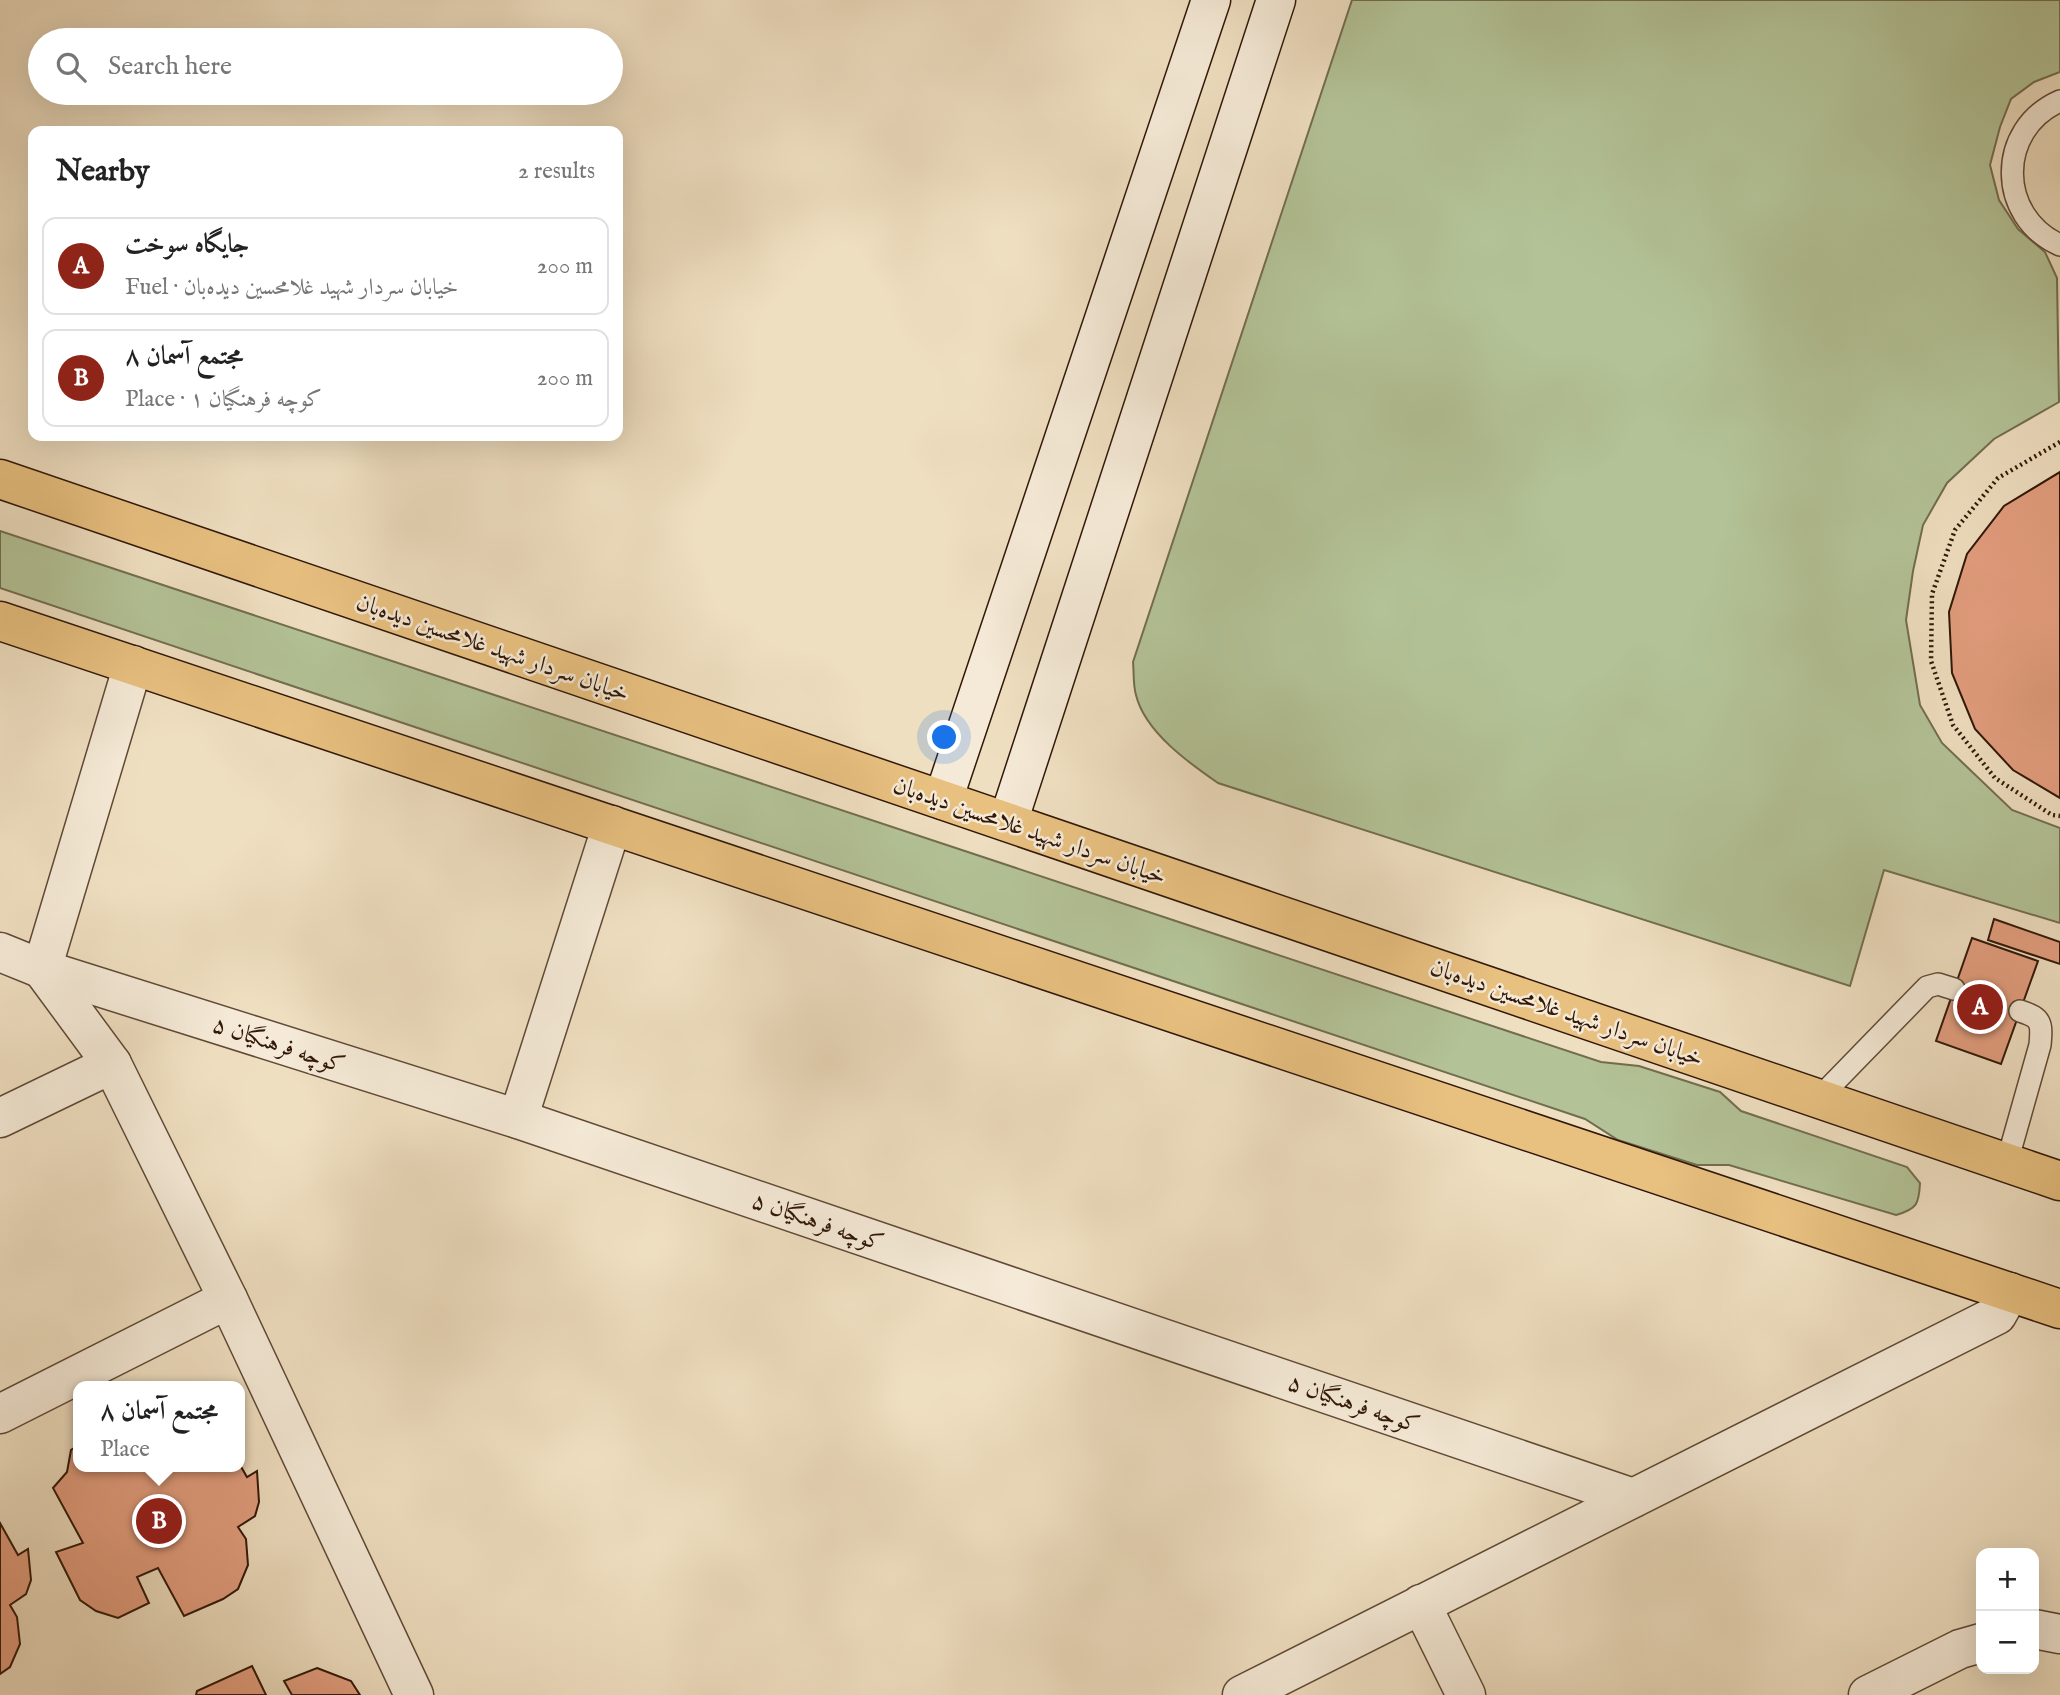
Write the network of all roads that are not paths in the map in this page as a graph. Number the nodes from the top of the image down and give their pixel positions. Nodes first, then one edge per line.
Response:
1 (1211, 0) edge
2 (1276, 0) edge
3 (2060, 101) edge
4 (2060, 245) edge
5 (0, 479) edge
6 (0, 621) edge
7 (133, 665) junction
8 (943, 800) junction
9 (1008, 822) junction
10 (612, 825) junction
11 (0, 952) edge
12 (42, 969) junction
13 (1954, 989) dead end
14 (2020, 1011) dead end
15 (112, 1063) junction
16 (1819, 1098) junction
17 (0, 1118) edge
18 (518, 1119) junction
19 (2007, 1162) junction
20 (2060, 1181) edge
21 (2010, 1292) junction
22 (228, 1299) junction
23 (2060, 1309) edge
24 (0, 1414) edge
25 (1633, 1498) junction
26 (1421, 1604) junction
27 (2039, 1630) edge
28 (2060, 1634) edge
29 (1976, 1644) edge
30 (414, 1695) edge
31 (1242, 1695) edge
32 (1466, 1695) edge
33 (1868, 1695) edge

1 - 8 street
2 - 9 street
3 - 4 lane
5 - 8 main road, خیابان سردار شهید غلامحسین دیده‌بان
6 - 7 main road
7 - 10 main road
7 - 12 street
8 - 9 main road, خیابان سردار شهید غلامحسین دیده‌بان
9 - 16 main road, خیابان سردار شهید غلامحسین دیده‌بان
10 - 18 street
10 - 21 main road
11 - 12 street, کوچه فرهنگیان ۵
12 - 15 street
12 - 18 street, کوچه فرهنگیان ۵
13 - 16 lane
14 - 19 lane
15 - 17 street
15 - 22 street
16 - 19 main road, خیابان سردار شهید غلامحسین دیده‌بان
18 - 25 street, کوچه فرهنگیان ۵
19 - 20 main road, خیابان سردار شهید غلامحسین دیده‌بان
21 - 23 main road
21 - 25 street
22 - 24 street
22 - 30 street
25 - 26 street
26 - 31 street
26 - 32 street
27 - 28 street
29 - 33 street

